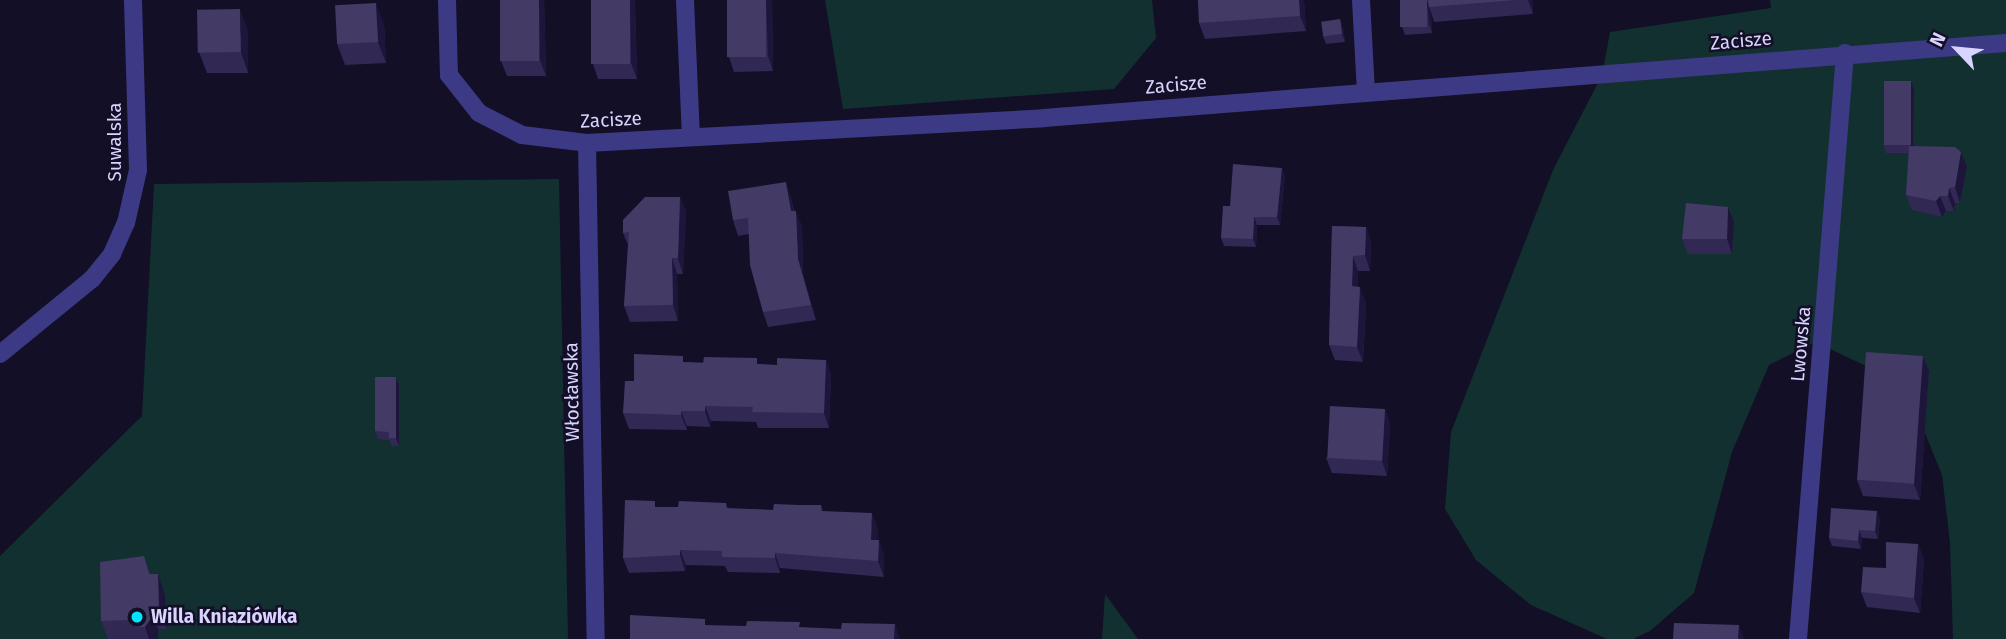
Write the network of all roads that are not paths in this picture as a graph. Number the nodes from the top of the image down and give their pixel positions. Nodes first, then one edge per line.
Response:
1 (132, 0) edge
2 (447, 0) edge
3 (685, 0) edge
4 (1361, 0) edge
5 (2006, 43) edge
6 (1845, 53) junction
7 (1366, 93) junction
8 (691, 136) junction
9 (587, 143) junction
10 (0, 354) edge
11 (596, 639) edge
12 (1797, 639) edge

1 - 10 street, Suwalska
2 - 9 street, Zacisze
3 - 8 street
4 - 7 street
5 - 6 street, Zacisze
6 - 7 street, Zacisze
6 - 12 street, Lwowska
7 - 8 street, Zacisze
8 - 9 street, Zacisze
9 - 11 street, Włocławska

